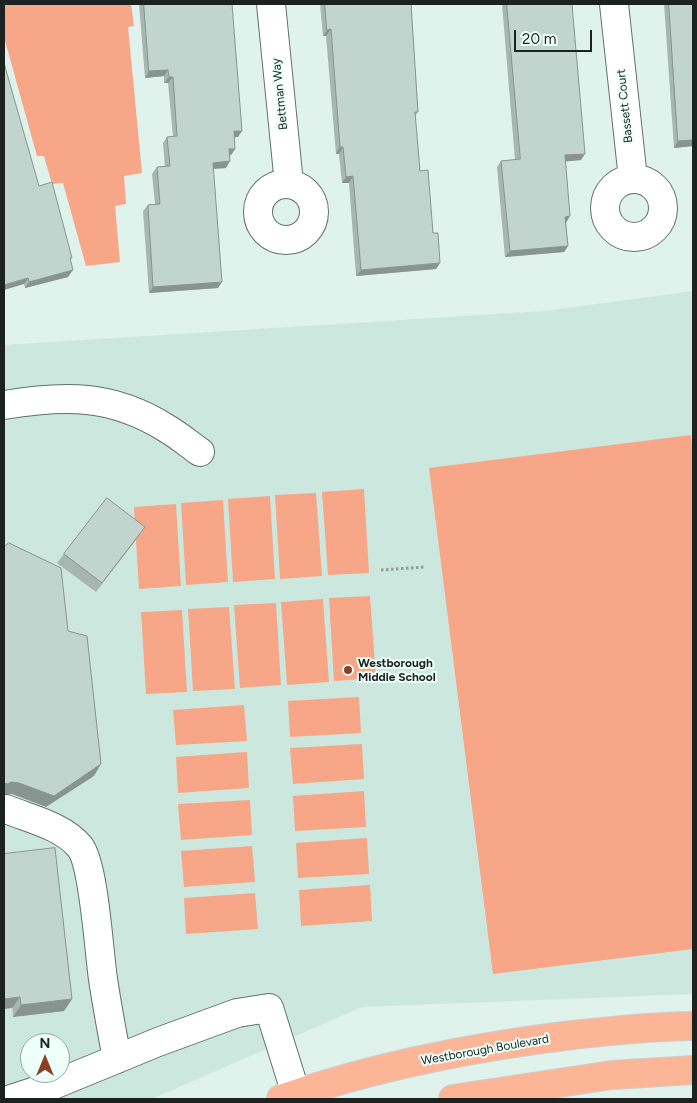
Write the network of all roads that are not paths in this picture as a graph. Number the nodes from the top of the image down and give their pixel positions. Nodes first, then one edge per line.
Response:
1 (271, 4) edge
2 (614, 4) edge
3 (633, 179) dead end
4 (289, 184) dead end
5 (4, 404) edge
6 (200, 452) dead end
7 (6, 809) dead end
8 (693, 1026) edge
9 (117, 1059) junction
10 (693, 1070) edge
11 (289, 1096) edge
12 (11, 1099) edge
13 (453, 1099) edge

1 - 4 street, Bettman Way
2 - 3 street, Bassett Court
5 - 6 street
7 - 9 street
8 - 11 main road, Westborough Boulevard
9 - 11 street
9 - 12 street
10 - 13 main road

